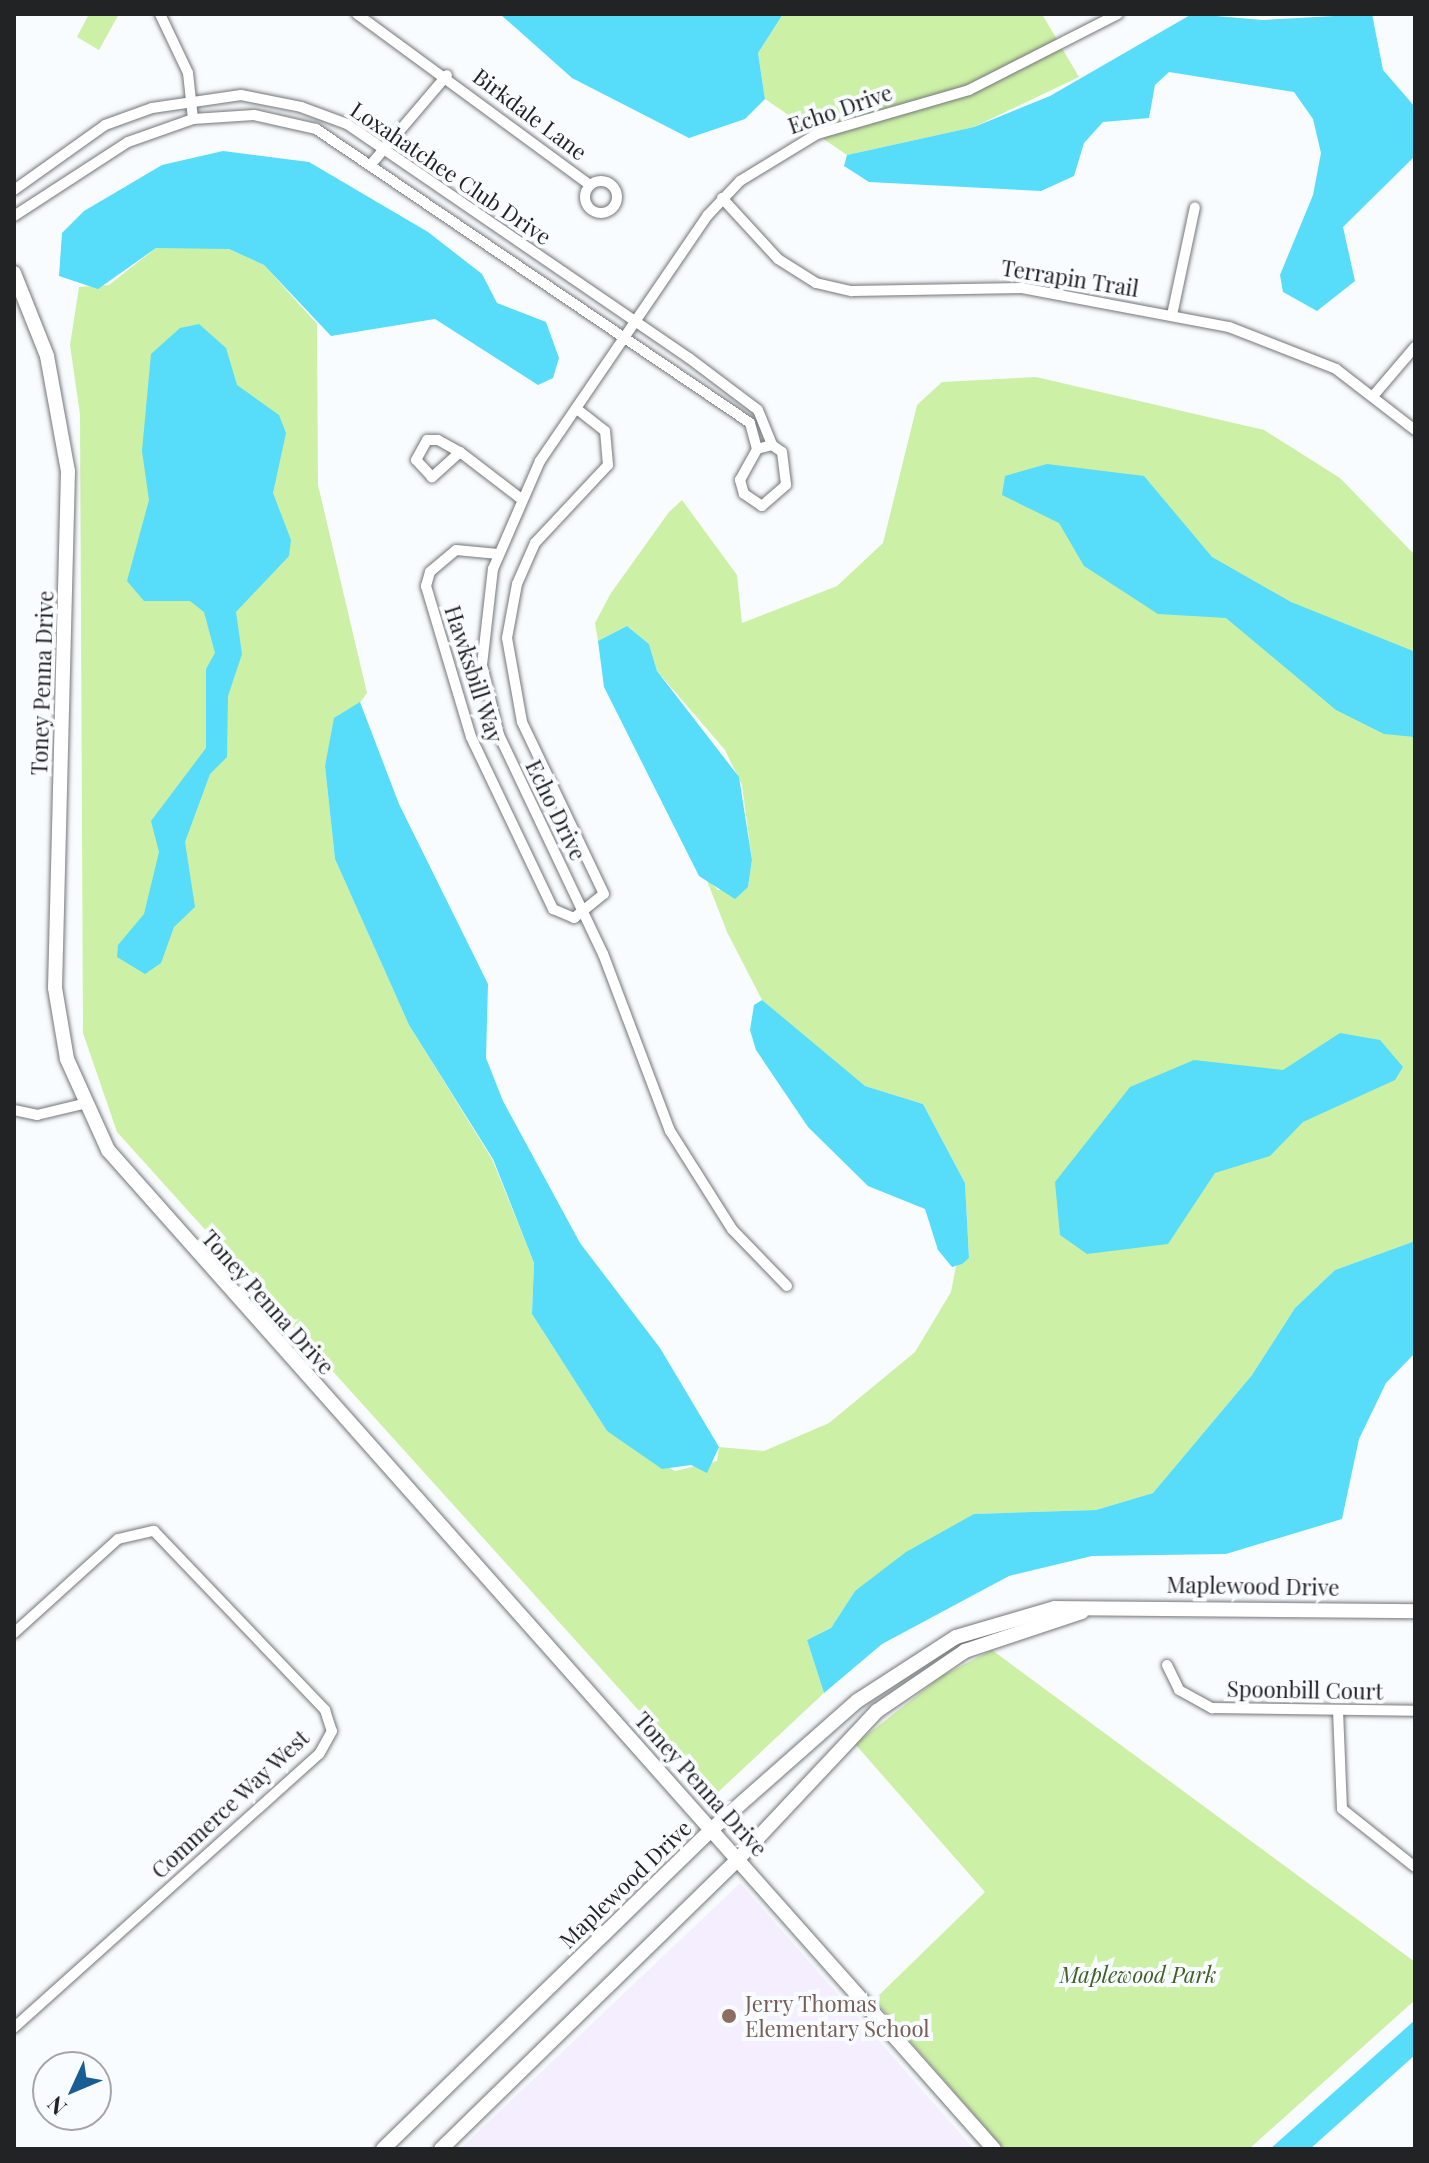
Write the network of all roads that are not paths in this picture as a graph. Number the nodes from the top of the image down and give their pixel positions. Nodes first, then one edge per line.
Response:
1 (160, 14) edge
2 (357, 14) edge
3 (1118, 14) edge
4 (447, 75) junction
5 (192, 99) junction
6 (193, 119) junction
7 (385, 148) junction
8 (373, 162) junction
9 (590, 185) dead end
10 (14, 190) edge
11 (722, 198) junction
12 (1195, 207) dead end
13 (14, 216) edge
14 (14, 273) edge
15 (1172, 315) junction
16 (636, 321) junction
17 (627, 334) junction
18 (1415, 347) edge
19 (1374, 395) junction
20 (579, 411) junction
21 (1415, 430) edge
22 (772, 445) junction
23 (757, 449) junction
24 (460, 452) dead end
25 (520, 498) junction
26 (498, 554) junction
27 (584, 914) junction
28 (87, 1103) junction
29 (14, 1110) edge
30 (787, 1286) dead end
31 (1090, 1610) junction
32 (1415, 1611) edge
33 (14, 1633) edge
34 (1167, 1665) dead end
35 (1338, 1710) junction
36 (1415, 1711) edge
37 (712, 1829) junction
38 (738, 1859) junction
39 (1415, 1867) edge
40 (14, 2028) edge
41 (383, 2149) edge
42 (441, 2149) edge
43 (994, 2149) edge

1 - 5 street
2 - 4 street, Birkdale Lane
3 - 11 street, Echo Drive
4 - 7 street, Birkdale Lane
4 - 9 street, Birkdale Lane
5 - 6 street
5 - 7 street, Loxahatchee Club Drive
5 - 10 street, Loxahatchee Club Drive
6 - 8 street, Loxahatchee Club Drive
6 - 13 street, Loxahatchee Club Drive
7 - 8 street, Birkdale Lane
7 - 16 street, Loxahatchee Club Drive
8 - 17 street, Loxahatchee Club Drive
11 - 15 street, Terrapin Trail
11 - 16 street, Echo Drive
12 - 15 street
14 - 28 street, Toney Penna Drive
15 - 19 street, Terrapin Trail
16 - 17 street, Echo Drive
16 - 22 street
17 - 20 street, Echo Drive
17 - 23 street
18 - 19 street
19 - 21 street, Terrapin Trail
20 - 25 street, Echo Drive
20 - 27 street
22 - 23 street
22 - 23 street
24 - 25 street
25 - 26 street, Echo Drive
26 - 27 street, Echo Drive
26 - 27 street, Hawksbill Way
27 - 30 street, Echo Drive
28 - 29 street
28 - 37 street, Toney Penna Drive
31 - 32 street, Maplewood Drive
31 - 37 street, Maplewood Drive
31 - 38 street, Maplewood Drive
33 - 40 street, Commerce Way West
34 - 35 street, Spoonbill Court
35 - 36 street, Spoonbill Court
35 - 39 street
37 - 38 street, Toney Penna Drive
37 - 41 street, Maplewood Drive
38 - 42 street, Maplewood Drive
38 - 43 street, Toney Penna Drive

